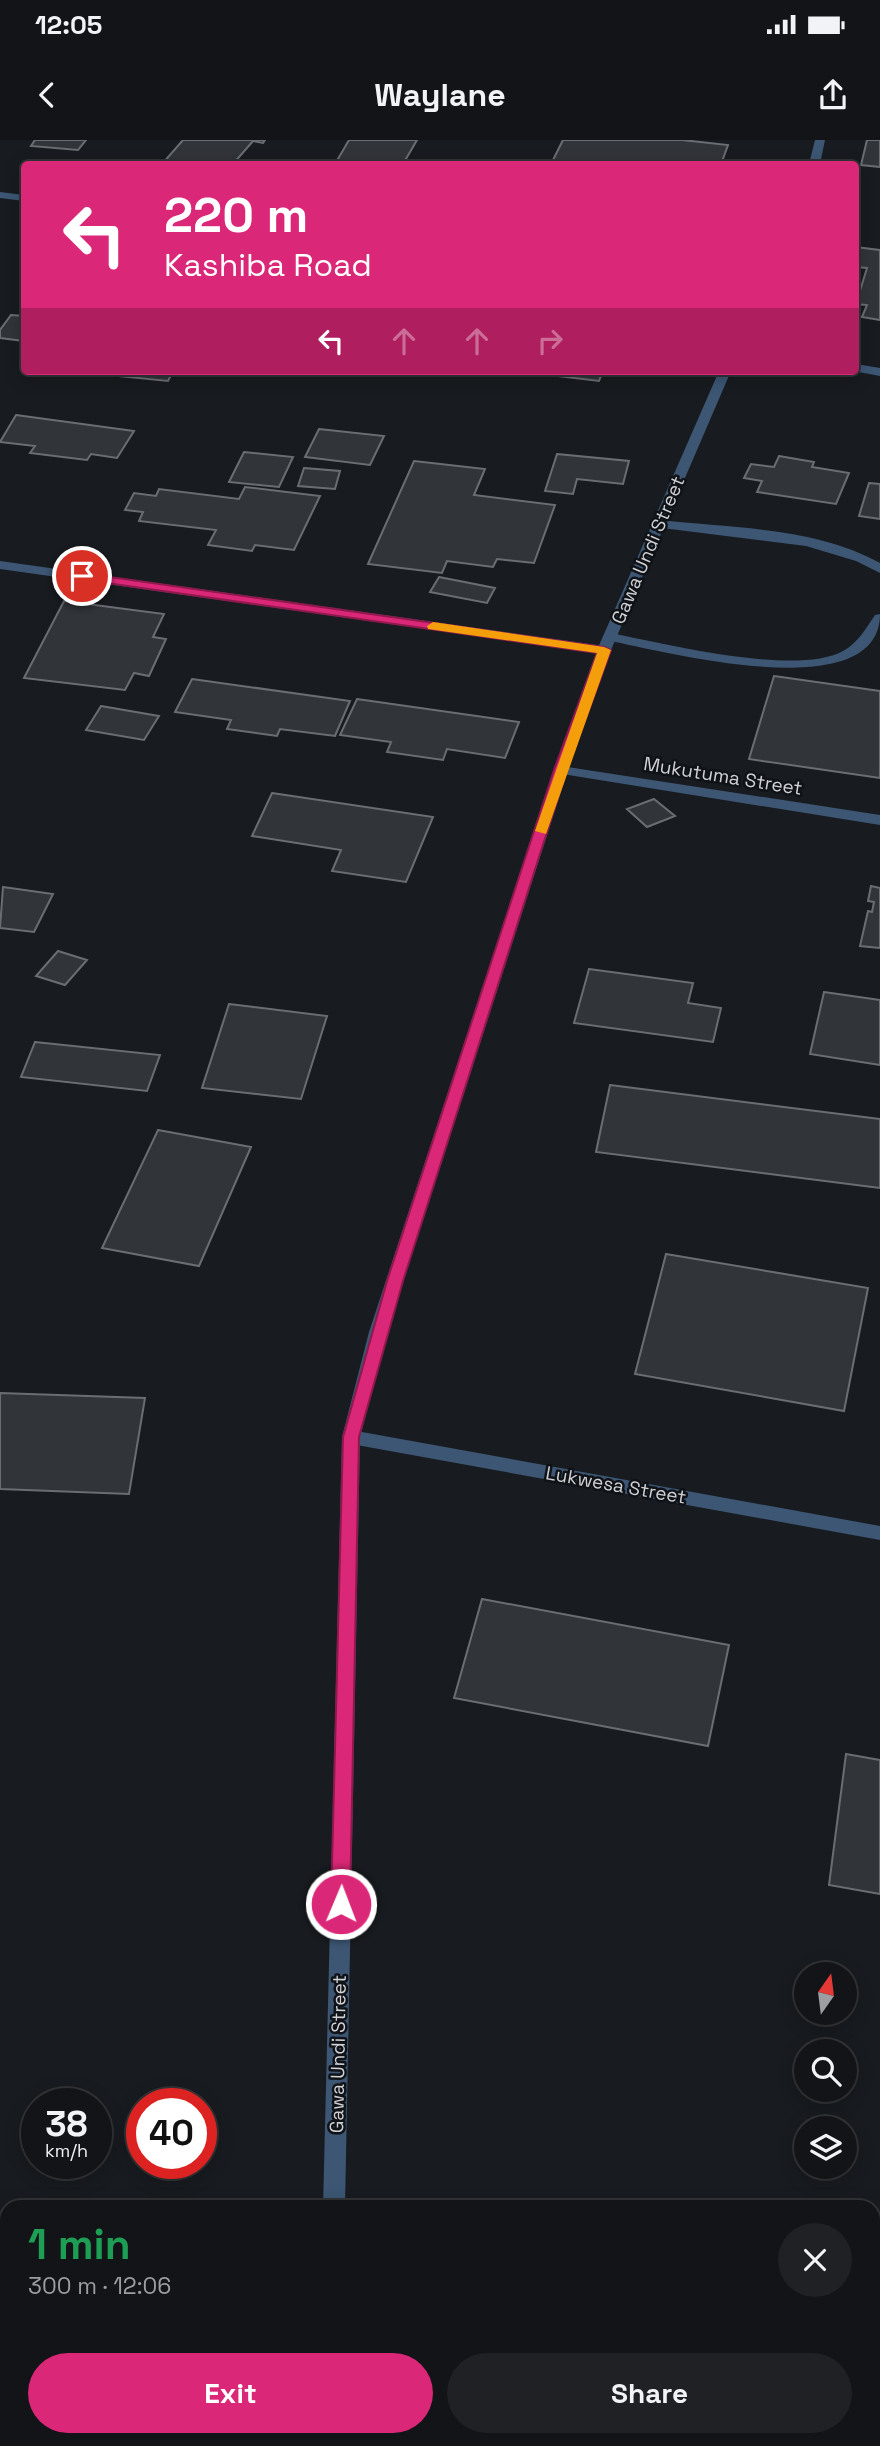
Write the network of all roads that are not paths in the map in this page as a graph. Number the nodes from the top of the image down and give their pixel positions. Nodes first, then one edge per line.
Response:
1 (820, 140) edge
2 (815, 161) edge
3 (0, 195) edge
4 (21, 198) edge
5 (859, 368) edge
6 (880, 372) edge
7 (723, 375) edge
8 (659, 524) junction
9 (0, 565) edge
10 (880, 569) edge
11 (880, 618) edge
12 (607, 644) junction
13 (561, 770) junction
14 (880, 820) edge
15 (351, 1437) junction
16 (880, 1533) edge
17 (334, 2200) edge

1 - 2 street
3 - 4 street
5 - 6 street
7 - 8 street, Gawa Undi Street
8 - 10 street
8 - 12 street, Gawa Undi Street
9 - 12 street
11 - 12 street
12 - 13 street, Gawa Undi Street
13 - 14 street, Mukutuma Street
13 - 15 street, Gawa Undi Street
15 - 16 street, Lukwesa Street
15 - 17 street, Gawa Undi Street

